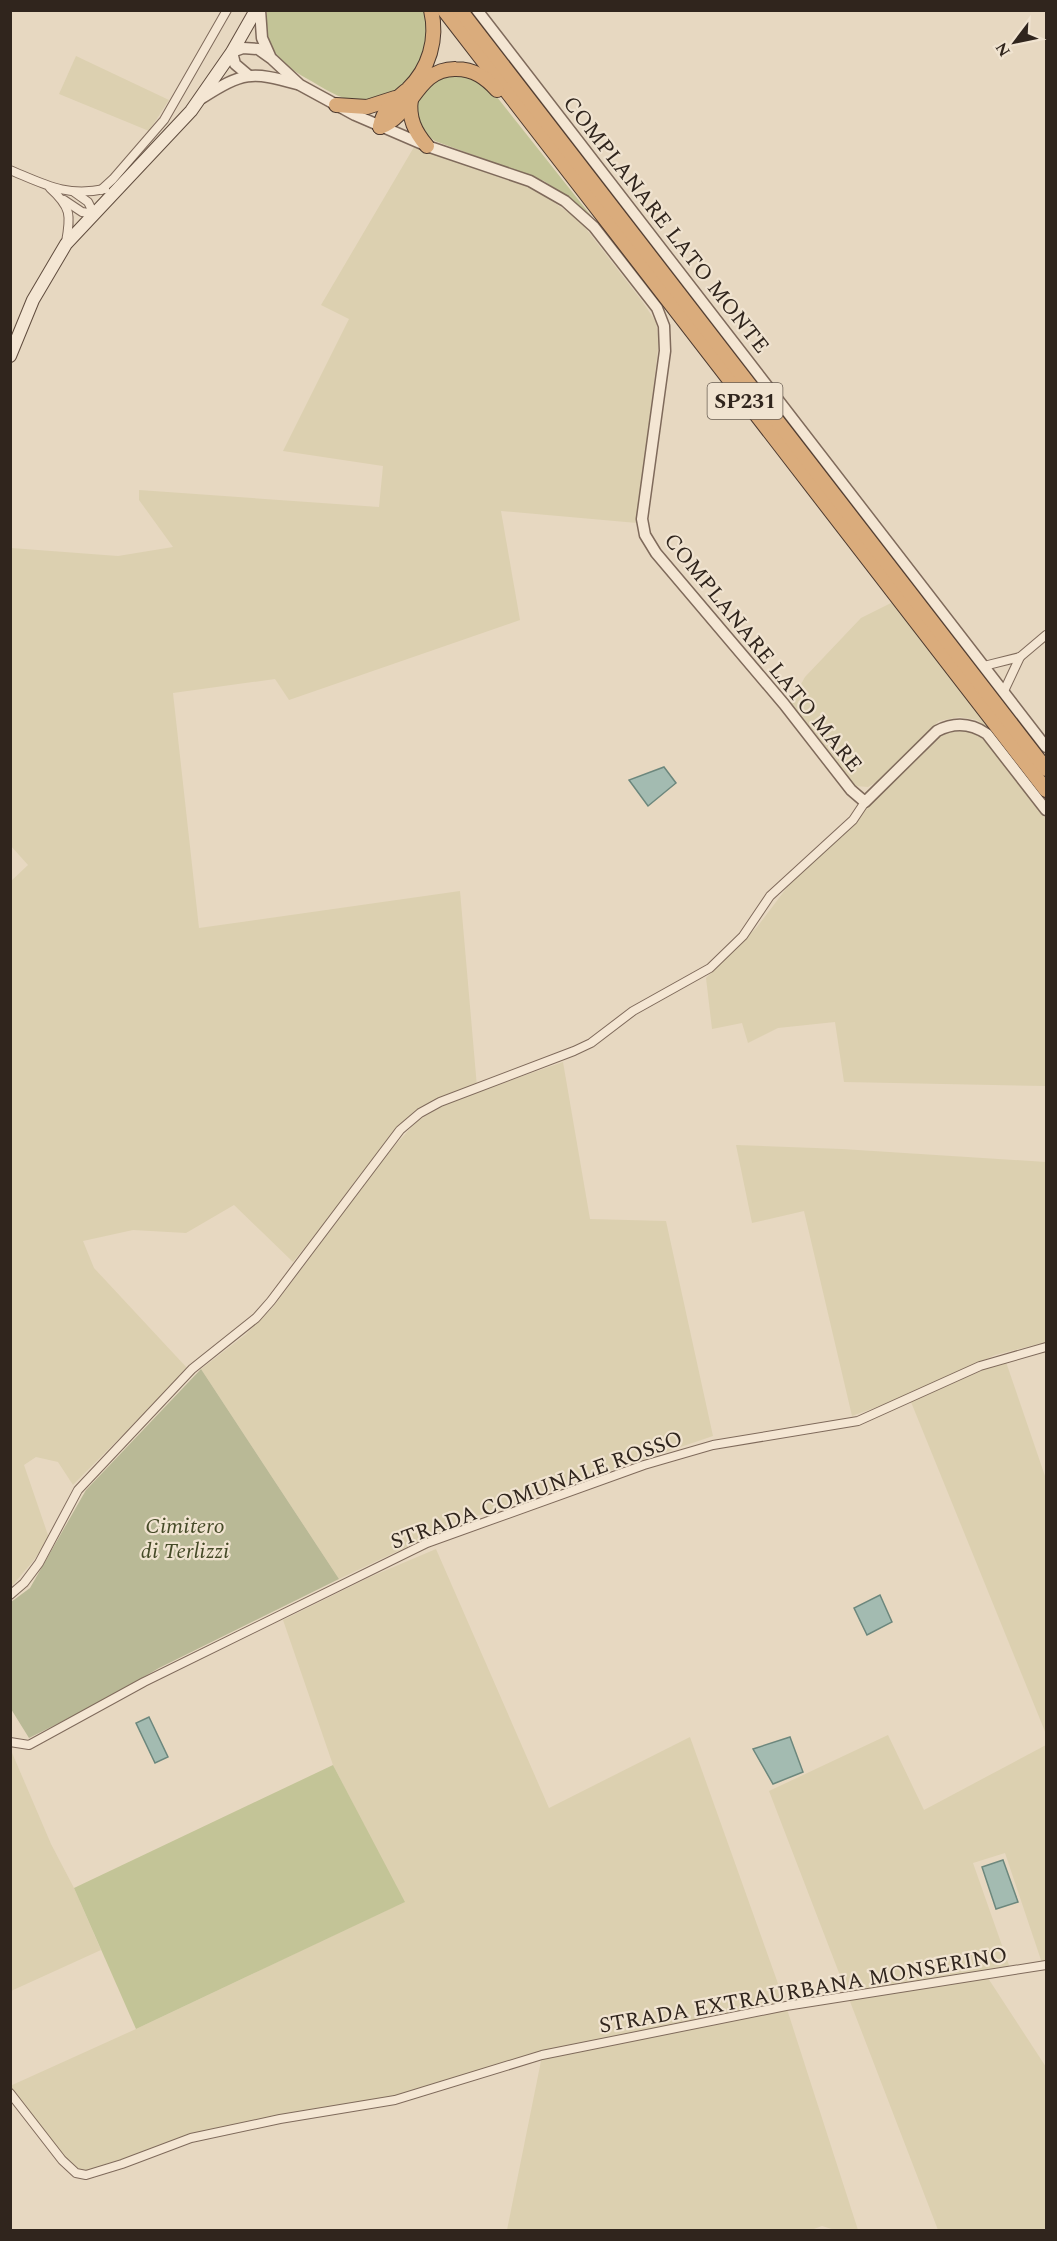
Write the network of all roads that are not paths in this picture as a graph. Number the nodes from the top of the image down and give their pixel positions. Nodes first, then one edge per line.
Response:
1 (227, 10) edge
2 (258, 10) edge
3 (431, 10) edge
4 (444, 10) edge
5 (460, 10) edge
6 (477, 10) edge
7 (232, 52) junction
8 (272, 59) junction
9 (248, 75) junction
10 (300, 85) junction
11 (406, 96) junction
12 (202, 98) junction
13 (336, 105) junction
14 (380, 127) junction
15 (428, 146) junction
16 (10, 170) edge
17 (568, 170) junction
18 (47, 186) junction
19 (121, 186) junction
20 (101, 190) junction
21 (73, 192) junction
22 (64, 201) junction
23 (94, 214) junction
24 (66, 244) junction
25 (10, 356) edge
26 (1047, 635) edge
27 (1020, 657) junction
28 (984, 666) junction
29 (1004, 691) junction
30 (1047, 747) edge
31 (1047, 769) edge
32 (1047, 790) edge
33 (865, 802) junction
34 (1047, 810) edge
35 (1047, 1347) edge
36 (10, 1595) edge
37 (10, 1742) edge
38 (1047, 1965) edge
39 (10, 2093) edge

1 - 20 street
2 - 7 main road
2 - 8 street
3 - 11 highway, SP231
4 - 17 highway, SP231
5 - 31 highway, SP231
6 - 28 street, COMPLANARE LATO MONTE
7 - 8 street
7 - 9 street
7 - 12 main road
8 - 10 street
9 - 10 street
9 - 12 street
10 - 13 street, COMPLANARE LATO MARE
11 - 13 highway, SP231
11 - 14 highway, SP231
11 - 15 highway
11 - 17 highway, SP231
12 - 19 main road
13 - 14 street, COMPLANARE LATO MARE
14 - 15 street, COMPLANARE LATO MARE
15 - 33 street, COMPLANARE LATO MARE
16 - 18 street
17 - 32 highway, SP231
18 - 21 street
18 - 22 street
19 - 20 street
19 - 23 main road
20 - 21 street
21 - 23 street
22 - 23 street
22 - 24 street
23 - 24 main road
24 - 25 main road
26 - 27 street
27 - 28 street
27 - 29 street
28 - 29 street, COMPLANARE LATO MONTE
29 - 30 street, COMPLANARE LATO MONTE
33 - 34 street, COMPLANARE LATO MARE
33 - 36 street
35 - 37 street, STRADA COMUNALE ROSSO
38 - 39 street, STRADA EXTRAURBANA MONSERINO

